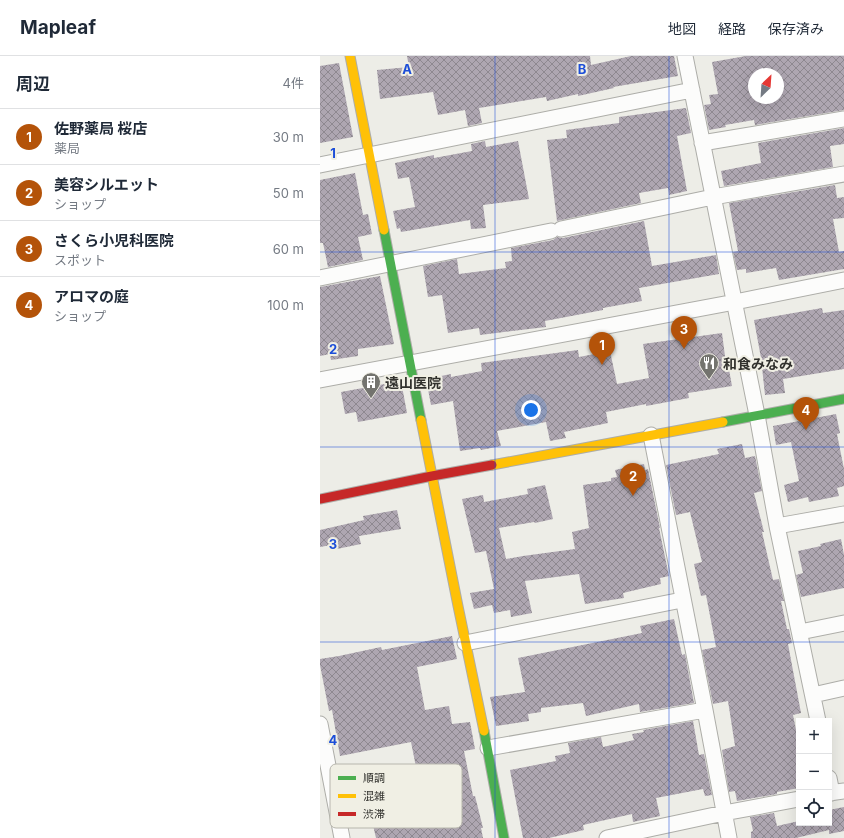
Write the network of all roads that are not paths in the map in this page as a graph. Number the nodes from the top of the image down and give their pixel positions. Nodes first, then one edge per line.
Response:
1 (350, 56) edge
2 (685, 56) edge
3 (692, 90) junction
4 (844, 119) edge
5 (702, 143) junction
6 (369, 155) junction
7 (320, 165) edge
8 (844, 174) edge
9 (713, 197) junction
10 (391, 264) junction
11 (320, 278) edge
12 (844, 280) edge
13 (734, 302) junction
14 (410, 363) junction
15 (320, 380) edge
16 (844, 399) edge
17 (757, 415) junction
18 (650, 434) junction
19 (432, 476) junction
20 (320, 499) edge
21 (844, 514) edge
22 (777, 526) junction
23 (682, 600) junction
24 (844, 622) edge
25 (800, 632) junction
26 (465, 643) junction
27 (844, 688) edge
28 (813, 695) junction
29 (705, 710) junction
30 (817, 718) edge
31 (320, 724) edge
32 (488, 748) junction
33 (330, 776) edge
34 (796, 800) edge
35 (724, 813) junction
36 (340, 828) edge
37 (342, 838) edge
38 (504, 838) edge
39 (607, 838) edge
40 (729, 838) edge

1 - 6 street
2 - 3 street
3 - 5 street
3 - 6 street
4 - 5 street
5 - 9 street
6 - 7 street
6 - 10 street
8 - 9 street
9 - 10 street
9 - 13 street
10 - 11 street
10 - 14 street
12 - 13 street
13 - 14 street
13 - 17 street
14 - 15 street
14 - 19 street
16 - 17 street
17 - 18 street
17 - 22 street
18 - 19 street
18 - 23 street
19 - 20 street
19 - 26 street
21 - 22 street
22 - 25 street
23 - 26 street
23 - 29 street
24 - 25 street
25 - 28 street
26 - 32 street
27 - 28 street
28 - 30 street
29 - 32 street
29 - 35 street
31 - 33 street
32 - 38 street
34 - 35 street
35 - 39 street
35 - 40 street
36 - 37 street

